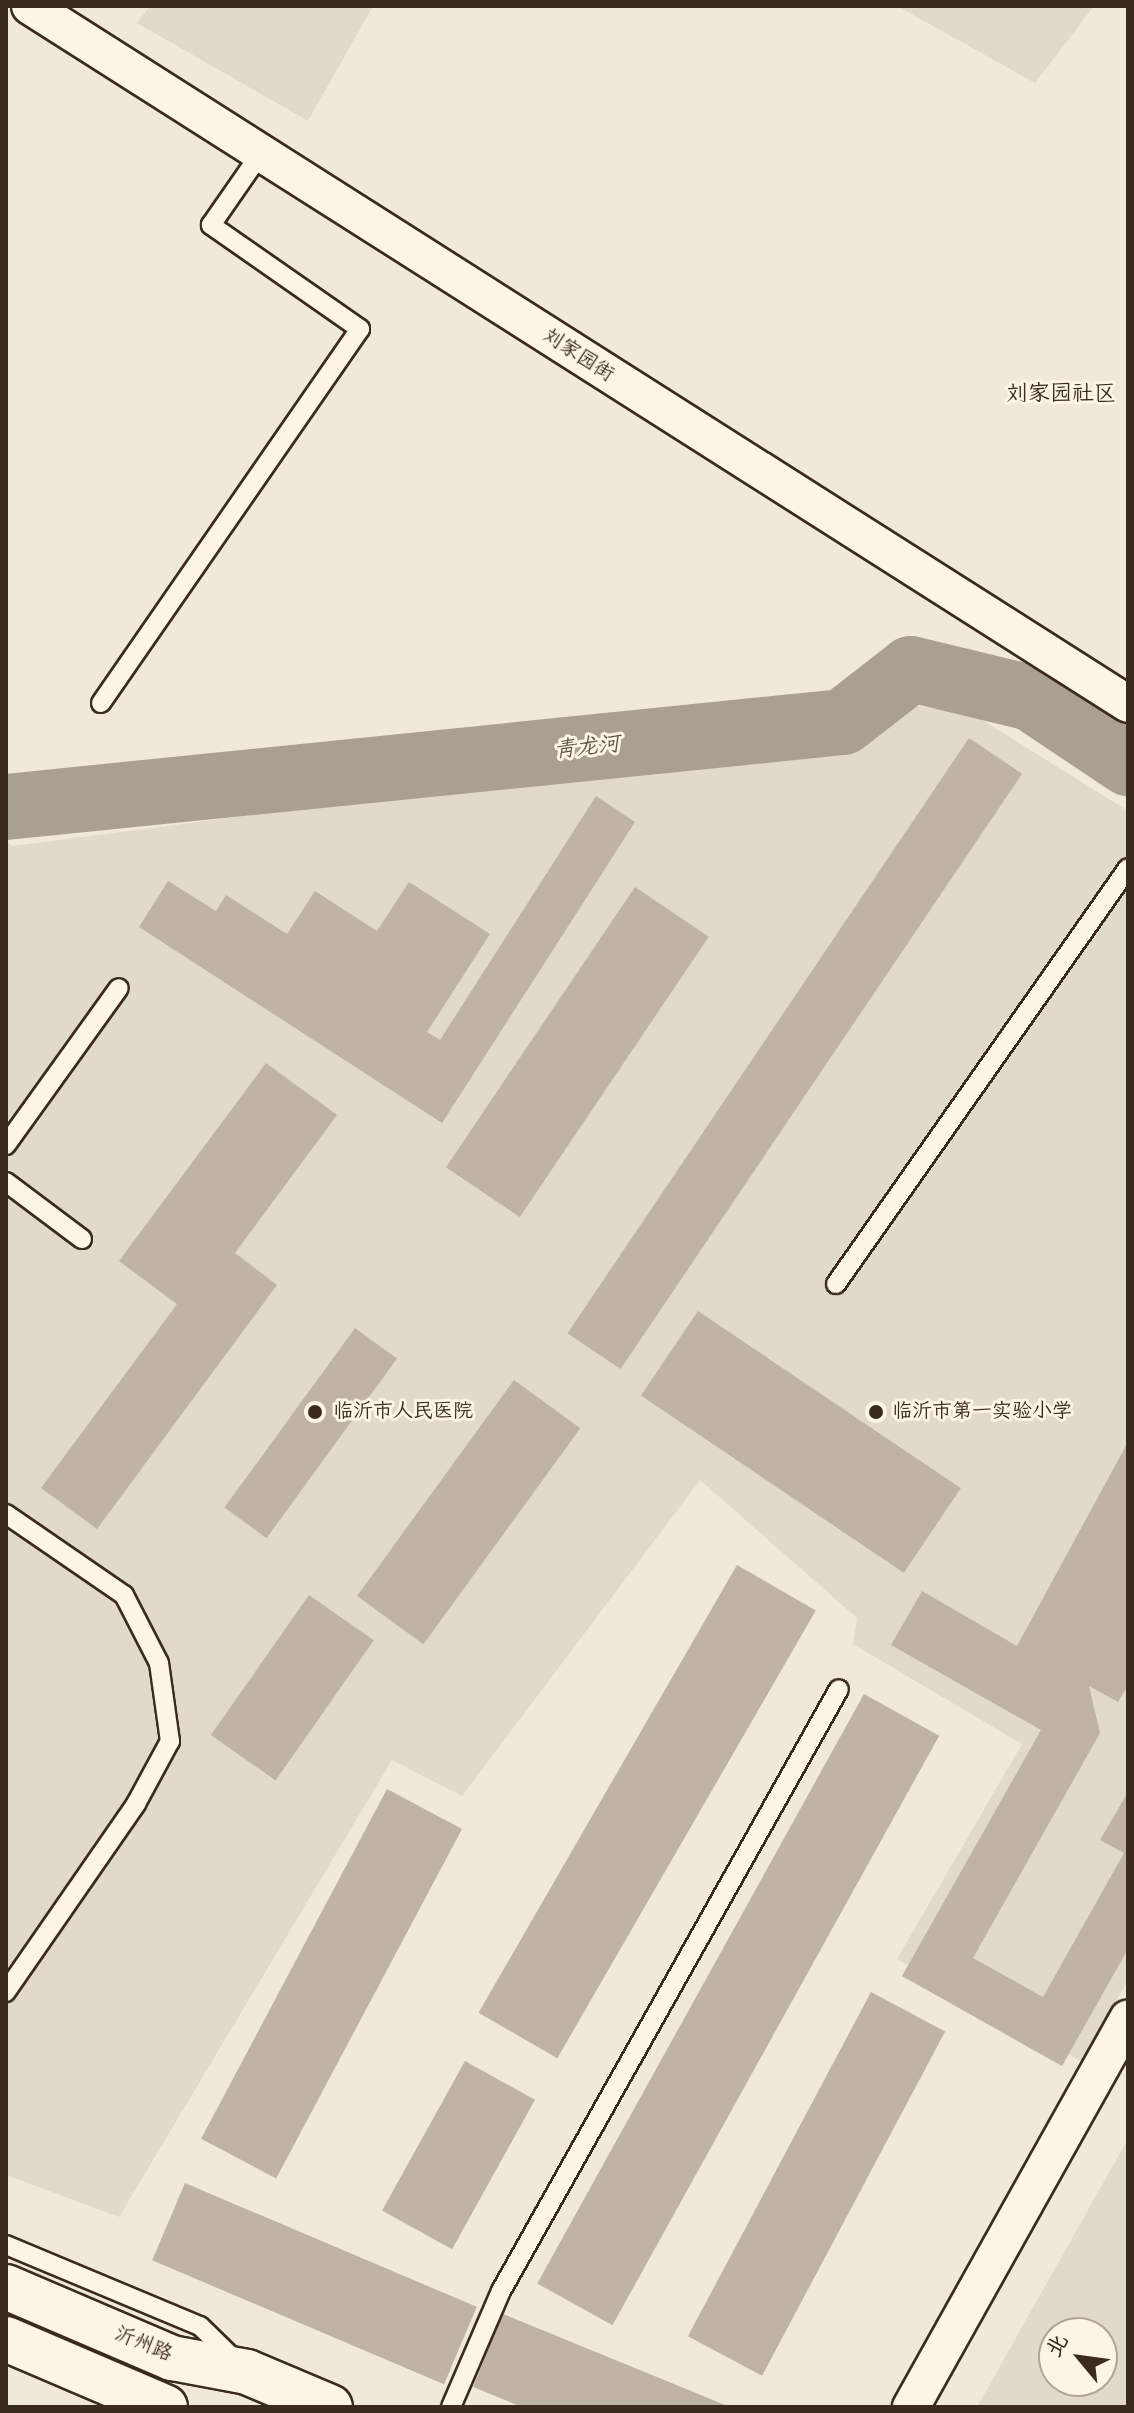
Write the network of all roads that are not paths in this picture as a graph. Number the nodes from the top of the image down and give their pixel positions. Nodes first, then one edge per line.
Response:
1 (30, 6) edge
2 (261, 153) junction
3 (101, 703) dead end
4 (1128, 704) edge
5 (1128, 868) edge
6 (119, 988) dead end
7 (6, 1145) edge
8 (6, 1182) edge
9 (82, 1239) dead end
10 (836, 1284) dead end
11 (6, 1514) edge
12 (839, 1689) dead end
13 (6, 1992) edge
14 (1128, 2019) edge
15 (6, 2245) edge
16 (6, 2287) edge
17 (6, 2339) edge
18 (247, 2372) junction
19 (165, 2407) edge
20 (330, 2407) edge
21 (451, 2407) edge
22 (911, 2407) edge

1 - 2 street, 刘家园街
2 - 3 lane
2 - 4 street, 刘家园街
5 - 10 lane
6 - 7 lane
8 - 9 lane
11 - 13 lane
12 - 21 lane
14 - 22 street
15 - 18 lane
16 - 18 main road, 沂州路
17 - 19 main road
18 - 20 main road, 沂州路

